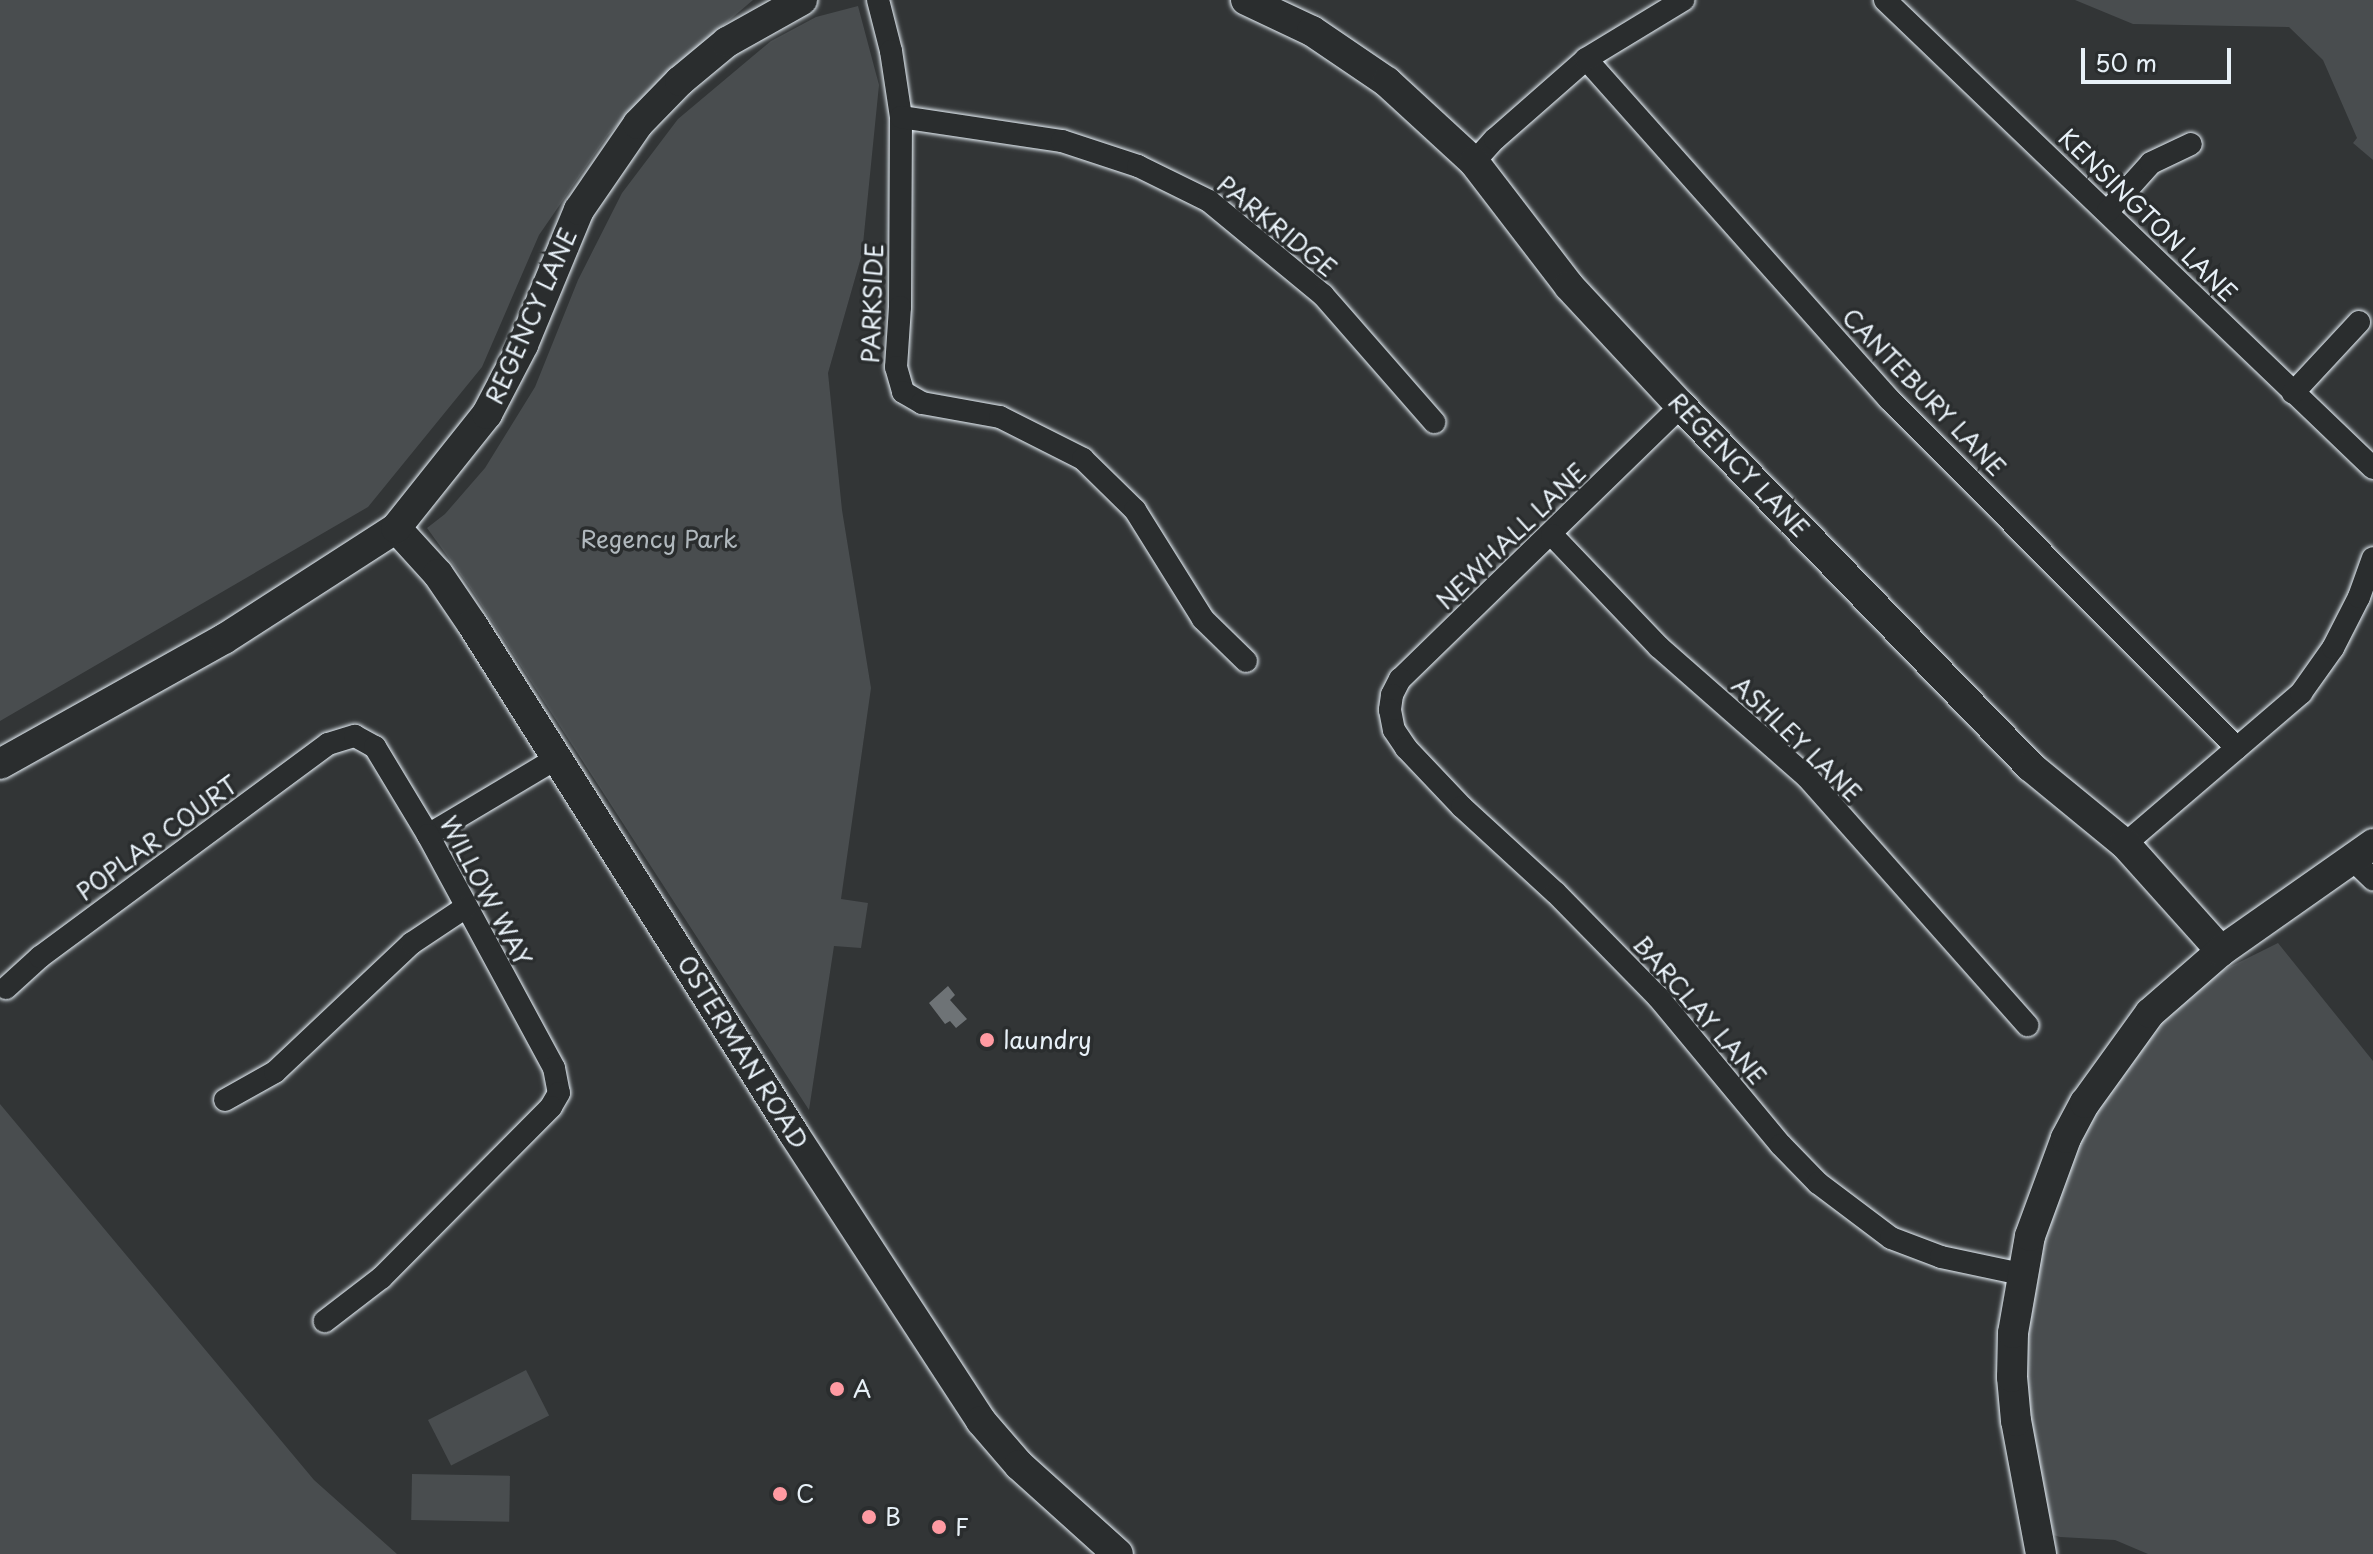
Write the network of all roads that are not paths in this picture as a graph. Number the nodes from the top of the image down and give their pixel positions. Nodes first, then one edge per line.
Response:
1 (802, 0) edge
2 (878, 0) edge
3 (1246, 0) edge
4 (1683, 0) edge
5 (1885, 0) edge
6 (1586, 59) junction
7 (901, 117) junction
8 (2191, 144) dead end
9 (1474, 162) junction
10 (2108, 211) junction
11 (2359, 322) dead end
12 (2293, 393) junction
13 (1681, 406) junction
14 (1434, 422) dead end
15 (2373, 468) edge
16 (396, 528) junction
17 (1552, 535) junction
18 (2373, 558) edge
19 (1246, 661) dead end
20 (1390, 710) joint
21 (344, 738) joint
22 (2237, 748) junction
23 (557, 758) junction
24 (0, 764) edge
25 (428, 835) junction
26 (2125, 844) junction
27 (2366, 861) edge
28 (466, 907) junction
29 (2221, 951) junction
30 (6, 988) dead end
31 (2027, 1025) dead end
32 (225, 1100) dead end
33 (2021, 1274) junction
34 (325, 1321) dead end
35 (1118, 1554) edge
36 (2041, 1554) edge

1 - 16 street, REGENCY LANE
2 - 7 street, PARKSIDE
3 - 9 street, REGENCY LANE
4 - 6 street
5 - 10 street, KENSINGTON LANE
6 - 9 street
6 - 22 street, CANTEBURY LANE
7 - 14 street, PARKRIDGE
7 - 19 street, PARKSIDE
8 - 10 street
9 - 13 street, REGENCY LANE
10 - 12 street, KENSINGTON LANE
11 - 12 street
12 - 15 street, KENSINGTON LANE
13 - 17 street, NEWHALL LANE
13 - 26 street, REGENCY LANE
16 - 23 street, OSTERMAN ROAD
16 - 24 street, REGENCY LANE
17 - 20 street, NEWHALL LANE
17 - 31 street, ASHLEY LANE
18 - 22 street
20 - 33 street, BARCLAY LANE
21 - 25 street, WILLOW WAY
21 - 30 street, POPLAR COURT
22 - 26 street
23 - 25 street
23 - 35 street, OSTERMAN ROAD
25 - 28 street, WILLOW WAY
26 - 29 street, REGENCY LANE
27 - 29 street
28 - 32 street
28 - 34 street, WILLOW WAY
29 - 33 street
33 - 36 street

